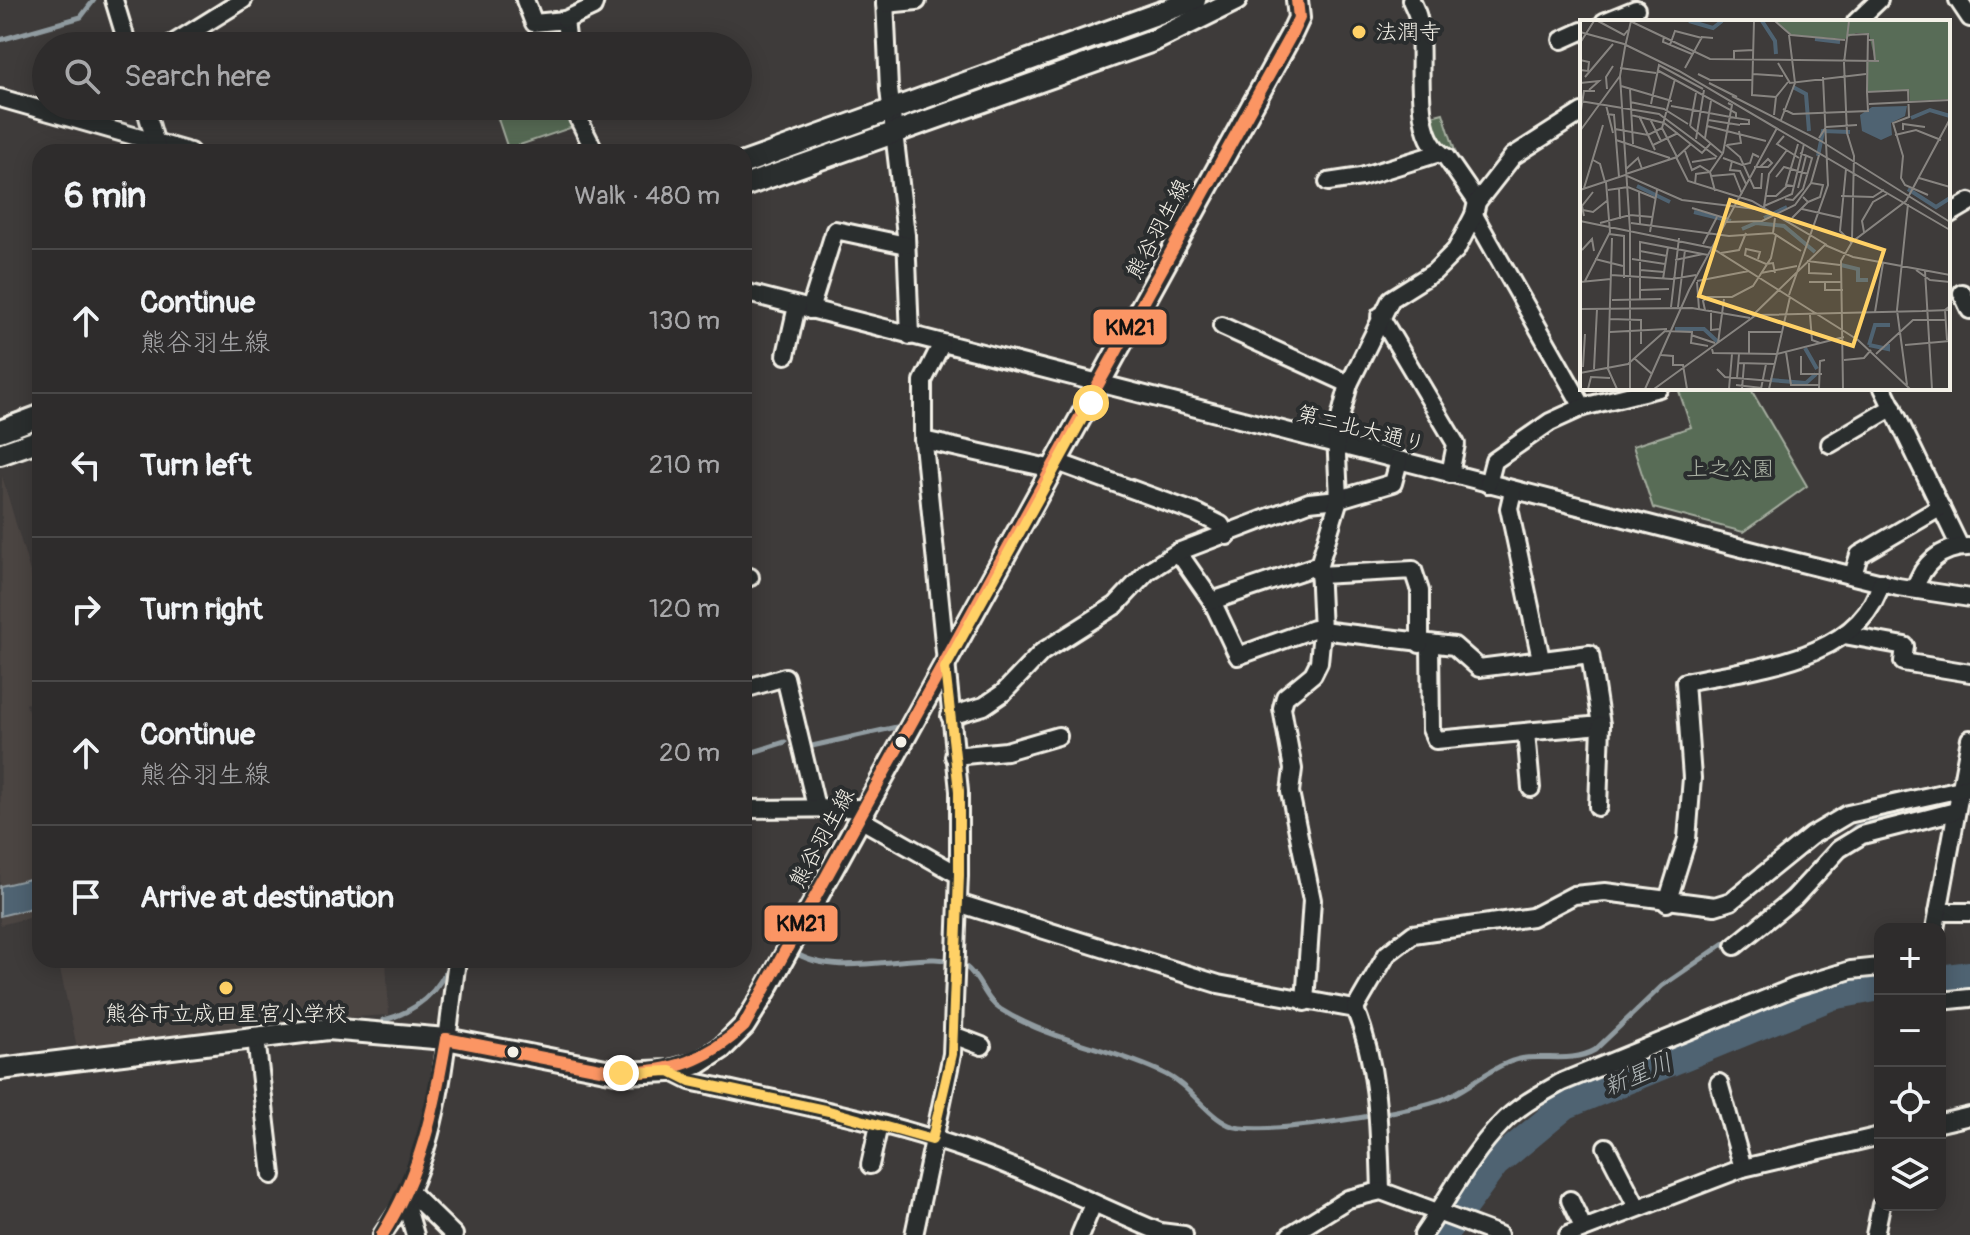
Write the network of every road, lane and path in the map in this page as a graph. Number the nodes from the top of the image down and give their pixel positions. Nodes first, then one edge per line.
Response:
1 (114, 0) edge
2 (525, 0) edge
3 (595, 0) edge
4 (1195, 0) edge
5 (1236, 0) edge
6 (1297, 0) edge
7 (1411, 0) edge
8 (1879, 0) edge
9 (1958, 0) edge
10 (917, 1) edge
11 (885, 2) edge
12 (233, 3) edge
13 (1638, 10) edge
14 (1970, 18) edge
15 (565, 20) junction
16 (1610, 20) edge
17 (1858, 20) edge
18 (124, 32) edge
19 (190, 32) edge
20 (566, 32) edge
21 (1580, 32) edge
22 (1562, 40) dead end
23 (0, 98) edge
24 (32, 108) edge
25 (892, 110) junction
26 (1580, 113) edge
27 (69, 120) edge
28 (149, 120) edge
29 (581, 120) edge
30 (894, 134) junction
31 (144, 144) edge
32 (156, 144) edge
33 (590, 144) edge
34 (1439, 153) junction
35 (752, 160) edge
36 (1328, 182) dead end
37 (752, 183) edge
38 (1970, 202) edge
39 (1475, 208) junction
40 (1950, 214) edge
41 (906, 245) junction
42 (1962, 293) dead end
43 (752, 294) edge
44 (804, 308) junction
45 (1970, 310) edge
46 (1380, 316) junction
47 (1222, 326) dead end
48 (910, 336) junction
49 (941, 345) junction
50 (786, 355) dead end
51 (1102, 383) junction
52 (1349, 384) junction
53 (1651, 390) edge
54 (1884, 390) edge
55 (1583, 407) junction
56 (1893, 407) junction
57 (32, 419) edge
58 (0, 431) edge
59 (923, 440) junction
60 (32, 443) edge
61 (1830, 444) dead end
62 (1339, 447) junction
63 (0, 454) edge
64 (1399, 461) junction
65 (1055, 466) junction
66 (1450, 474) junction
67 (1488, 484) junction
68 (1513, 491) junction
69 (1339, 499) junction
70 (1941, 507) junction
71 (1227, 536) junction
72 (1965, 547) edge
73 (1178, 552) junction
74 (1319, 570) junction
75 (1853, 575) junction
76 (1881, 582) junction
77 (1915, 589) junction
78 (1970, 598) edge
79 (1212, 601) junction
80 (1322, 631) junction
81 (1844, 635) junction
82 (1425, 645) junction
83 (1541, 659) junction
84 (945, 668) junction
85 (1970, 673) edge
86 (752, 687) edge
87 (950, 716) junction
88 (1601, 725) junction
89 (1526, 732) junction
90 (1058, 736) dead end
91 (1970, 739) edge
92 (954, 756) junction
93 (1531, 788) dead end
94 (1962, 789) edge
95 (816, 807) junction
96 (1598, 807) dead end
97 (752, 809) edge
98 (1956, 810) junction
99 (862, 814) junction
100 (959, 875) junction
101 (958, 903) junction
102 (1667, 903) junction
103 (1938, 912) junction
104 (1970, 912) edge
105 (1936, 923) edge
106 (1735, 946) dead end
107 (456, 968) edge
108 (1874, 968) edge
109 (1970, 998) edge
110 (1946, 1000) edge
111 (1305, 1002) junction
112 (1355, 1009) junction
113 (953, 1035) junction
114 (256, 1038) junction
115 (446, 1039) junction
116 (982, 1046) dead end
117 (0, 1069) edge
118 (670, 1071) junction
119 (1719, 1083) dead end
120 (1970, 1116) edge
121 (1946, 1122) edge
122 (879, 1125) junction
123 (1874, 1137) edge
124 (932, 1140) junction
125 (1606, 1147) dead end
126 (870, 1165) dead end
127 (1743, 1168) junction
128 (272, 1175) dead end
129 (1381, 1191) junction
130 (407, 1196) junction
131 (1570, 1200) dead end
132 (1093, 1204) junction
133 (1637, 1207) junction
134 (1880, 1211) edge
135 (1437, 1214) junction
136 (1576, 1231) edge
137 (382, 1235) edge
138 (415, 1235) edge
139 (454, 1235) edge
140 (914, 1235) edge
141 (1080, 1235) edge
142 (1184, 1235) edge
143 (1290, 1235) edge
144 (1423, 1235) edge
145 (1499, 1235) edge
146 (1875, 1235) edge

1 - 18 street
2 - 15 street
3 - 15 street
4 - 25 main road
5 - 30 main road
6 - 51 main road, 熊谷羽生線
7 - 34 street
8 - 17 street
9 - 14 street
10 - 11 street
11 - 25 street
12 - 19 street
13 - 16 street
15 - 20 street
21 - 22 street
23 - 24 street
25 - 30 street
25 - 35 main road
26 - 39 street
27 - 31 street
28 - 32 street
29 - 33 street
30 - 37 main road
30 - 41 street
34 - 36 street
34 - 39 street
38 - 40 street
39 - 46 street
39 - 55 street
41 - 44 street
41 - 48 street
42 - 45 street
43 - 44 street, 第二北大通り
44 - 48 street, 第二北大通り
44 - 50 street
46 - 52 street
46 - 66 street
47 - 52 street
48 - 49 street, 第二北大通り
49 - 51 street, 第二北大通り
49 - 59 street
51 - 62 street, 第二北大通り
51 - 65 main road, 熊谷羽生線
52 - 62 street
53 - 55 street
54 - 56 street
55 - 67 street
56 - 61 street
56 - 70 street
57 - 58 main road
59 - 65 street
59 - 84 street
60 - 63 main road
62 - 64 street, 第二北大通り
62 - 69 street
64 - 66 street, 第二北大通り
64 - 69 street
65 - 71 street
65 - 84 main road, 熊谷羽生線
66 - 67 street, 第二北大通り
67 - 68 street, 第二北大通り
68 - 75 street, 第二北大通り
68 - 83 street
69 - 71 street
69 - 74 street
70 - 72 street
70 - 75 street
71 - 73 street
72 - 77 street
73 - 79 street
73 - 87 street
74 - 79 street
74 - 80 street
74 - 82 street
75 - 76 street, 第二北大通り
76 - 77 street, 第二北大通り
76 - 81 street
77 - 78 street, 第二北大通り
79 - 80 street
80 - 82 street
80 - 111 street
81 - 85 street
81 - 102 street
82 - 83 street
82 - 89 street
83 - 88 street
84 - 87 street
84 - 99 main road, 熊谷羽生線
86 - 95 street
87 - 92 street
88 - 89 street
88 - 96 street
89 - 93 street
90 - 92 street
91 - 94 street
92 - 100 street
94 - 98 street
94 - 102 street
95 - 97 street
95 - 99 street
98 - 103 street
98 - 106 street
99 - 100 street
99 - 118 main road, 熊谷羽生線
100 - 101 street
101 - 111 street
101 - 113 street
102 - 112 street
103 - 104 street
103 - 105 street
107 - 115 street
108 - 135 street
109 - 110 street
111 - 112 street
112 - 129 street
113 - 116 street
113 - 124 street
114 - 115 main road, 熊谷羽生線
114 - 117 main road, 熊谷羽生線
114 - 128 street
115 - 118 main road, 熊谷羽生線
115 - 130 street
118 - 122 street
119 - 127 street
120 - 121 street
122 - 124 street
122 - 126 street
123 - 127 street
124 - 132 street
124 - 140 street
125 - 133 street
127 - 133 street
129 - 135 street
129 - 143 street
130 - 137 street
130 - 138 street
130 - 139 street
131 - 136 street
132 - 141 street
132 - 142 street
133 - 136 street
134 - 146 street
135 - 144 street
135 - 145 street

